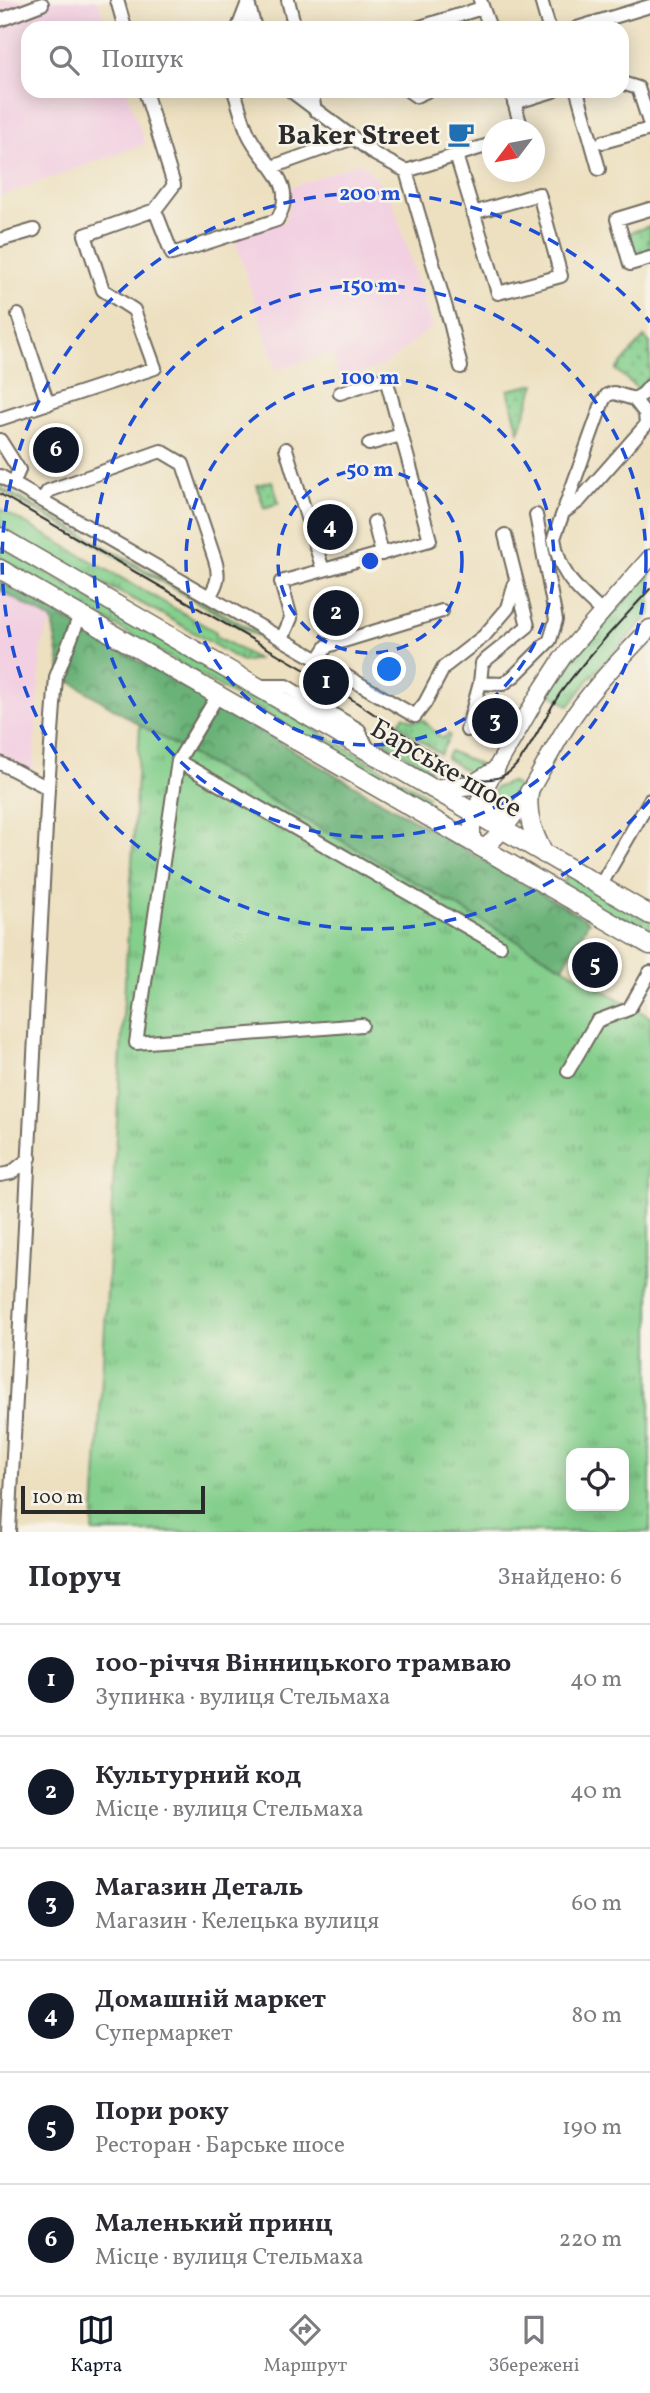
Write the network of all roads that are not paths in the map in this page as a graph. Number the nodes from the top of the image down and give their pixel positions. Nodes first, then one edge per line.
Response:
1 (117, 0) edge
2 (288, 0) edge
3 (541, 0) edge
4 (249, 1) edge
5 (42, 4) dead end
6 (481, 4) edge
7 (650, 6) edge
8 (0, 20) edge
9 (123, 21) edge
10 (241, 21) edge
11 (253, 21) edge
12 (293, 21) edge
13 (436, 21) edge
14 (487, 21) edge
15 (547, 21) edge
16 (603, 21) edge
17 (629, 85) edge
18 (147, 98) edge
19 (236, 98) edge
20 (300, 98) edge
21 (312, 98) edge
22 (513, 98) edge
23 (579, 98) edge
24 (315, 110) junction
25 (519, 119) edge
26 (650, 127) edge
27 (353, 138) junction
28 (603, 142) dead end
29 (482, 147) edge
30 (456, 155) junction
31 (272, 167) junction
32 (599, 169) dead end
33 (406, 171) junction
34 (650, 209) edge
35 (155, 210) junction
36 (474, 213) junction
37 (34, 230) dead end
38 (0, 240) edge
39 (650, 258) edge
40 (18, 316) dead end
41 (461, 367) dead end
42 (650, 386) edge
43 (340, 393) dead end
44 (634, 399) junction
45 (48, 404) junction
46 (0, 419) edge
47 (401, 435) junction
48 (0, 440) edge
49 (369, 444) dead end
50 (286, 449) dead end
51 (0, 476) edge
52 (13, 484) junction
53 (43, 500) junction
54 (564, 512) junction
55 (536, 516) dead end
56 (374, 522) dead end
57 (505, 535) dead end
58 (0, 537) edge
59 (382, 554) junction
60 (650, 558) edge
61 (0, 569) edge
62 (323, 570) junction
63 (516, 579) junction
64 (209, 597) junction
65 (442, 611) dead end
66 (602, 612) junction
67 (80, 615) junction
68 (650, 628) edge
69 (484, 636) junction
70 (282, 639) junction
71 (318, 660) junction
72 (482, 663) junction
73 (480, 683) junction
74 (218, 695) junction
75 (467, 730) dead end
76 (178, 761) junction
77 (0, 763) edge
78 (495, 771) junction
79 (48, 788) junction
80 (432, 789) junction
81 (483, 791) junction
82 (529, 792) junction
83 (650, 800) edge
84 (519, 809) junction
85 (419, 811) junction
86 (475, 813) junction
87 (646, 816) edge
88 (503, 831) junction
89 (477, 845) junction
90 (541, 852) junction
91 (523, 872) junction
92 (600, 886) junction
93 (650, 915) edge
94 (650, 945) edge
95 (500, 946) dead end
96 (650, 972) edge
97 (362, 1025) dead end
98 (568, 1071) dead end
99 (30, 1158) junction
100 (0, 1175) edge
101 (9, 1532) edge

1 - 9 street
2 - 12 street
3 - 15 street
4 - 10 street
4 - 11 street
5 - 8 street
6 - 13 street
6 - 14 street
7 - 16 street
17 - 26 street
18 - 35 street
19 - 31 street
20 - 24 street
21 - 24 street
22 - 25 street
23 - 32 street
24 - 27 street
26 - 28 street
27 - 31 street
27 - 33 street
29 - 30 street
30 - 33 street
30 - 36 street
31 - 35 street
33 - 41 street
34 - 39 street
35 - 45 street
36 - 36 street
37 - 38 street
40 - 45 street
42 - 44 street
43 - 47 street
44 - 54 street
44 - 54 street
45 - 46 street
47 - 49 street
47 - 59 street
48 - 52 street
50 - 62 street
51 - 52 street
52 - 53 street
53 - 64 street
53 - 64 street
54 - 66 street
55 - 73 street
56 - 59 street
57 - 63 street
58 - 80 highway, Барське шосе
59 - 62 street
60 - 66 main road
61 - 67 highway
62 - 70 street
63 - 69 street
63 - 72 street
64 - 70 street
65 - 71 street
66 - 78 main road
67 - 74 highway
67 - 79 street
68 - 82 main road
69 - 71 street
69 - 72 street
70 - 71 street
72 - 73 street
73 - 75 street
74 - 76 street
74 - 85 highway
76 - 95 street
76 - 97 street
77 - 79 street
78 - 80 highway
78 - 81 main road
79 - 99 street
80 - 85 highway
80 - 86 highway, Барське шосе
81 - 84 main road
81 - 86 main road
82 - 84 main road
82 - 90 highway
83 - 87 street
84 - 88 main road
85 - 89 highway
86 - 88 highway, Барське шосе
86 - 89 main road
87 - 92 street
88 - 89 main road
88 - 90 highway, Барське шосе
89 - 91 highway
90 - 91 highway
90 - 92 highway, Барське шосе
91 - 94 highway
92 - 93 highway, Барське шосе
96 - 98 street
99 - 100 street
99 - 101 street

